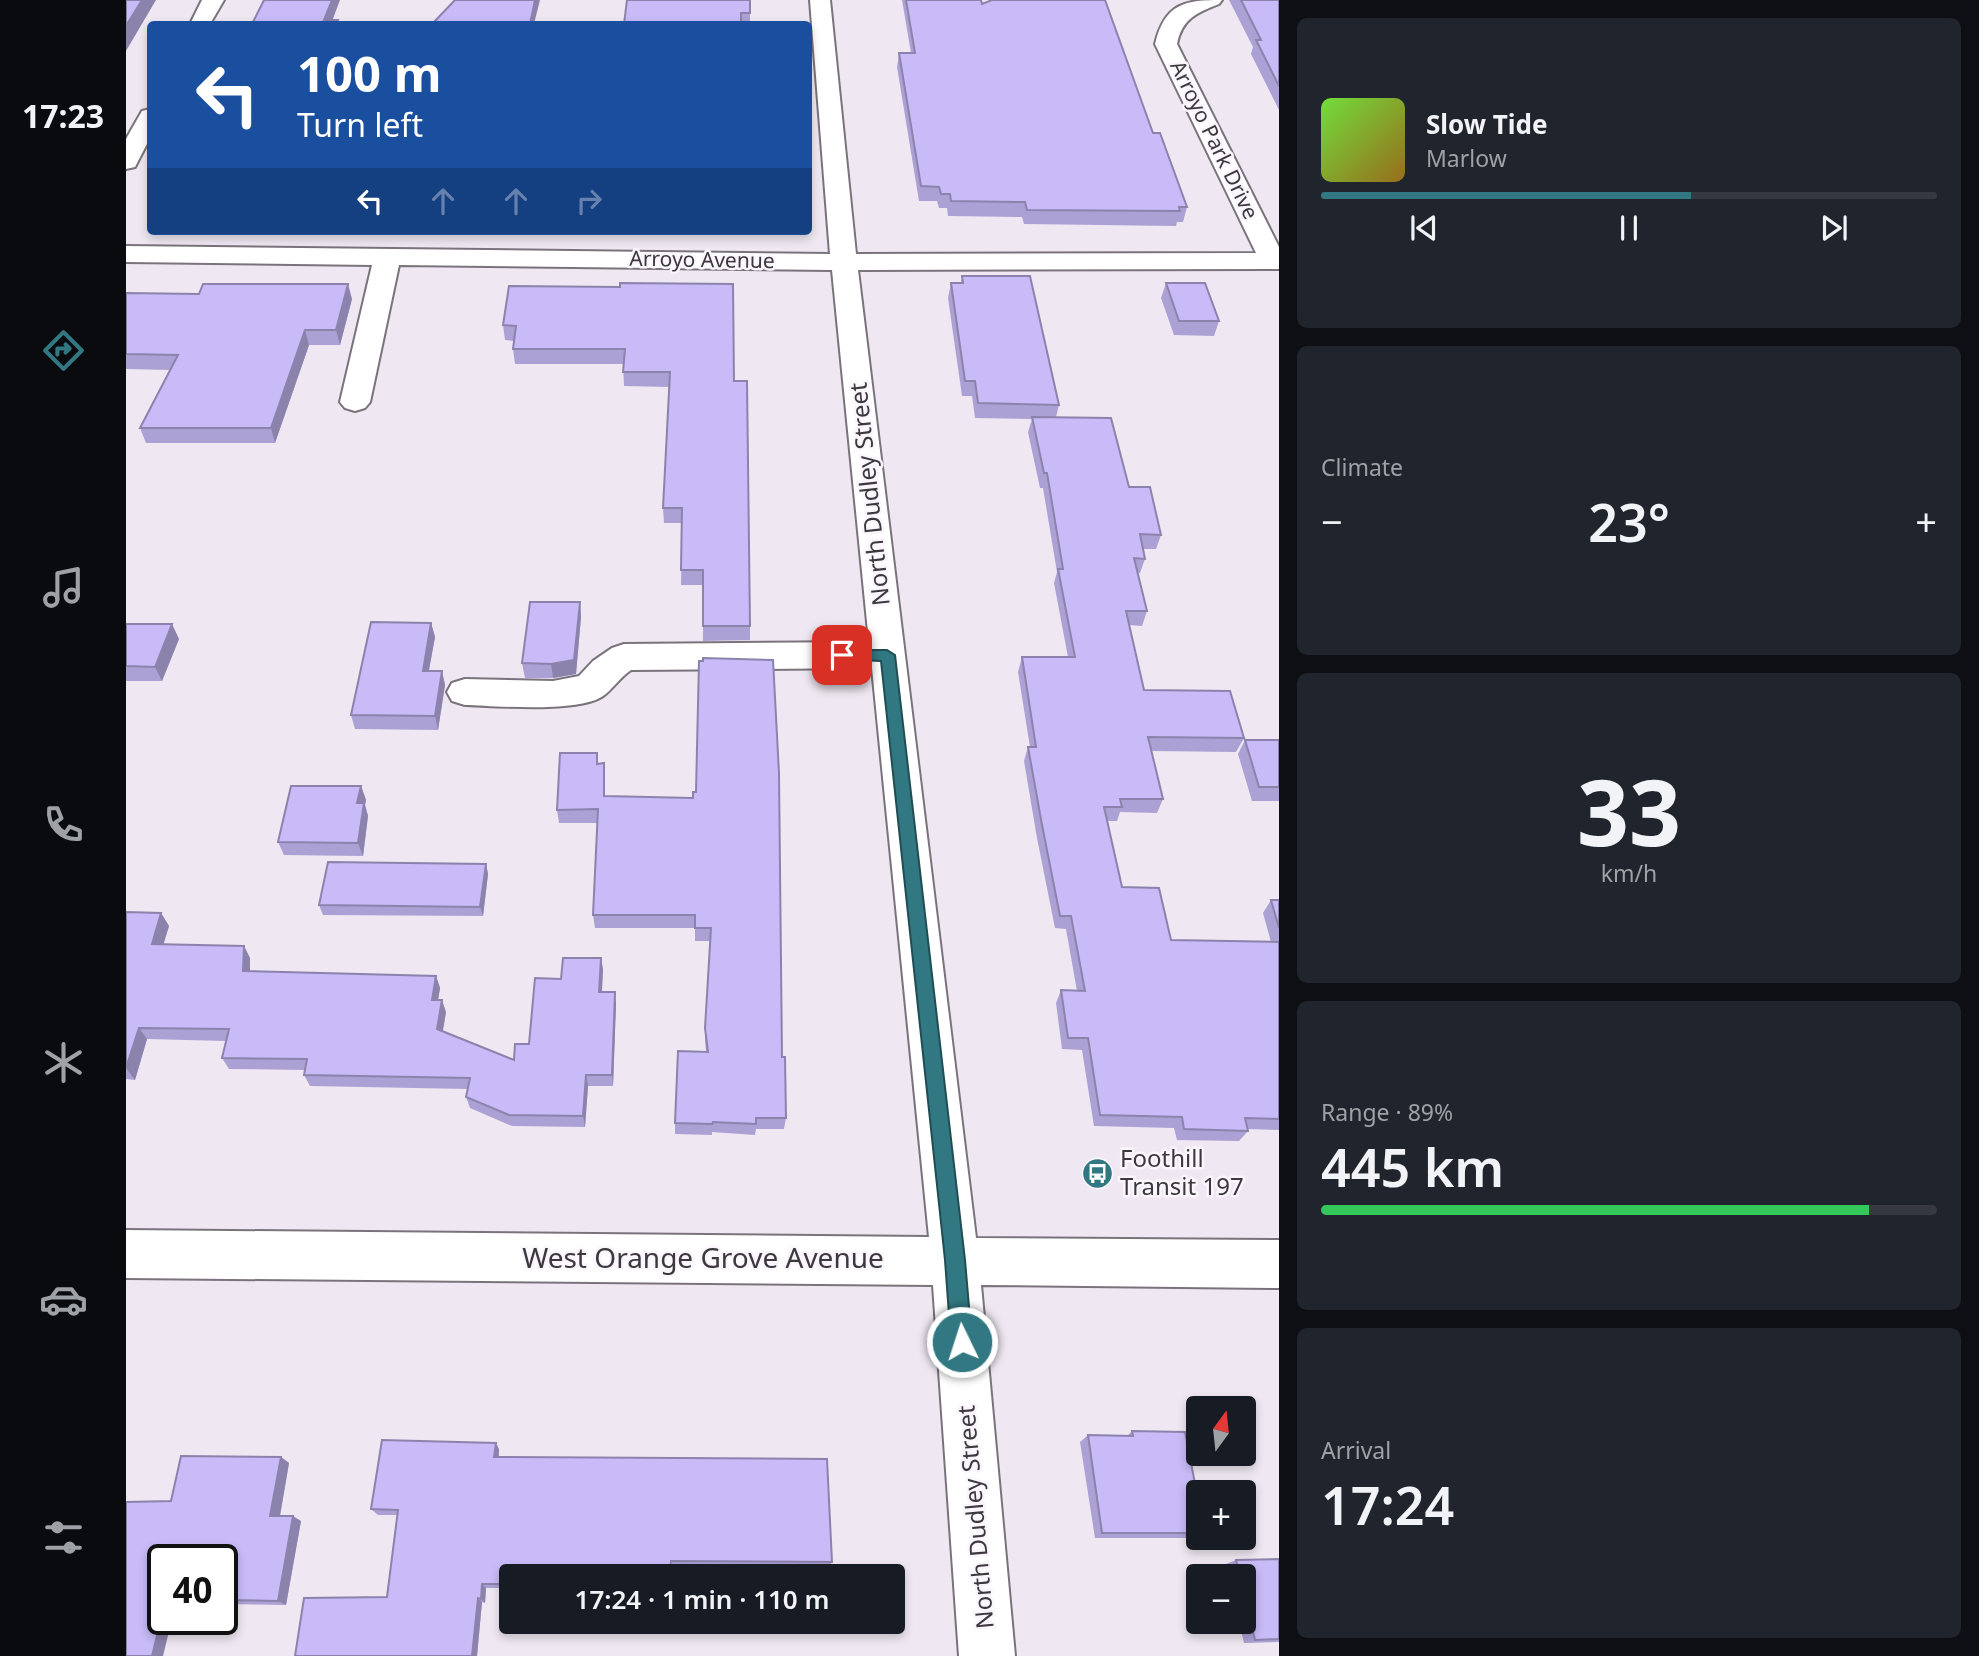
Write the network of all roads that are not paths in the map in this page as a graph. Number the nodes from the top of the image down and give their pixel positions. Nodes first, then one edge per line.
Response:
1 (213, 0) edge
2 (820, 0) edge
3 (1212, 0) edge
4 (202, 21) edge
5 (147, 122) edge
6 (126, 162) edge
7 (126, 254) edge
8 (387, 257) junction
9 (1276, 261) edge
10 (844, 262) junction
11 (355, 401) dead end
12 (887, 655) junction
13 (465, 692) dead end
14 (126, 1254) edge
15 (955, 1260) junction
16 (1279, 1264) edge
17 (987, 1656) edge

1 - 4 street
2 - 10 street, North Dudley Street
3 - 9 street, Arroyo Park Drive
5 - 6 street
7 - 8 street, Arroyo Avenue
8 - 10 street, Arroyo Avenue
8 - 11 street
9 - 10 street, Arroyo Avenue
10 - 12 street, North Dudley Street
12 - 13 street
12 - 15 street, North Dudley Street
14 - 15 street, West Orange Grove Avenue
15 - 16 street, West Orange Grove Avenue
15 - 17 street, North Dudley Street

